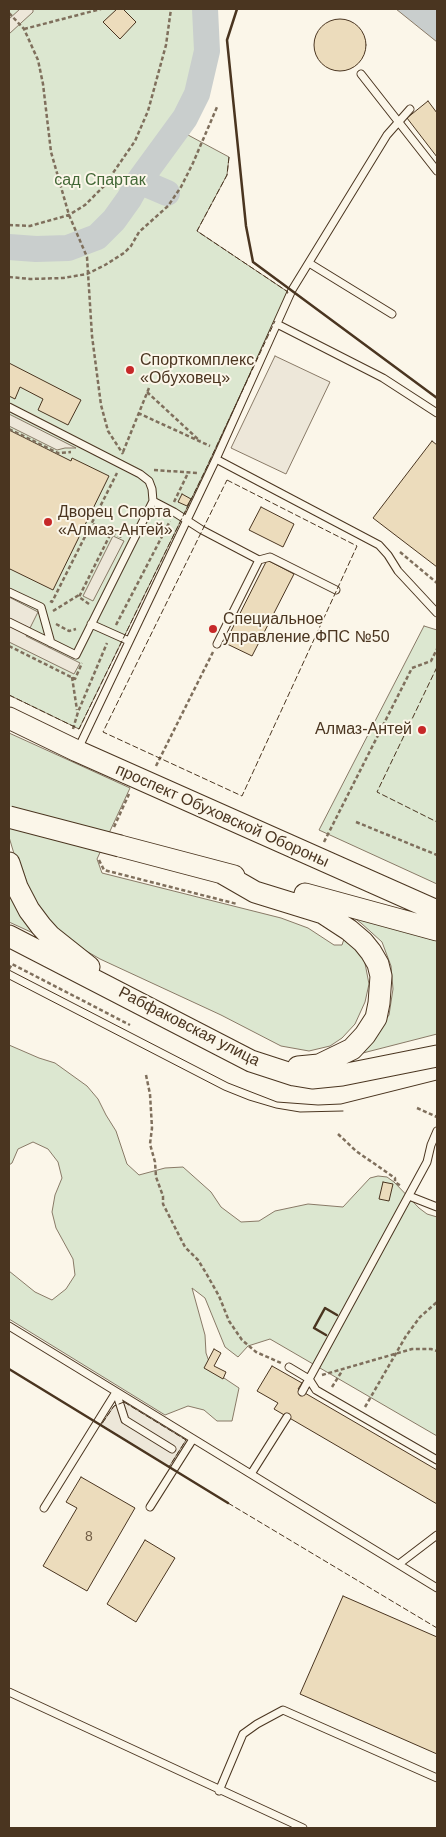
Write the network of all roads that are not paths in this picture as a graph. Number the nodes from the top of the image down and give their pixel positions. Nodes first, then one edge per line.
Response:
1 (361, 74) dead end
2 (410, 109) dead end
3 (398, 121) junction
4 (437, 171) edge
5 (308, 263) junction
6 (392, 314) dead end
7 (277, 324) junction
8 (9, 407) edge
9 (437, 413) edge
10 (216, 459) junction
11 (152, 501) junction
12 (186, 521) junction
13 (259, 560) junction
14 (336, 590) dead end
15 (9, 592) edge
16 (437, 613) edge
17 (9, 622) edge
18 (92, 624) junction
19 (129, 641) junction
20 (51, 643) junction
21 (217, 644) road end
22 (9, 718) edge
23 (74, 743) junction
24 (9, 817) edge
25 (9, 863) edge
26 (222, 873) junction
27 (437, 911) edge
28 (437, 930) edge
29 (9, 936) edge
30 (117, 991) junction
31 (437, 1056) edge
32 (251, 1061) junction
33 (437, 1131) edge
34 (434, 1146) edge
35 (410, 1194) junction
36 (437, 1207) edge
37 (9, 1326) edge
38 (289, 1367) road end
39 (309, 1379) junction
40 (116, 1392) junction
41 (302, 1392) dead end
42 (287, 1417) dead end
43 (193, 1439) junction
44 (172, 1449) dead end
45 (437, 1460) edge
46 (251, 1474) junction
47 (150, 1507) dead end
48 (44, 1508) dead end
49 (437, 1535) edge
50 (399, 1564) junction
51 (437, 1588) edge
52 (9, 1692) edge
53 (437, 1778) edge
54 (219, 1791) junction
55 (303, 1828) edge

1 - 3 lane
2 - 3 lane
3 - 4 lane
3 - 5 lane
5 - 6 lane
5 - 7 lane
7 - 9 lane
7 - 10 lane
8 - 11 lane
10 - 12 lane
10 - 16 lane
11 - 12 lane
11 - 18 lane
12 - 13 lane
12 - 19 lane
13 - 14 lane
13 - 21 lane
15 - 20 lane
17 - 20 lane
18 - 19 lane
18 - 20 lane
19 - 23 lane
22 - 23 main road, проспект Обуховской Обороны
23 - 27 main road, проспект Обуховской Обороны
24 - 26 main road, bridge
25 - 30 main road
26 - 28 main road
26 - 32 main road
29 - 30 main road, Рабфаковская улица
30 - 32 main road, Рабфаковская улица
31 - 32 main road, Рабфаковская улица
33 - 34 lane
34 - 35 lane
35 - 36 lane
35 - 39 lane
37 - 40 lane
38 - 39 lane
39 - 41 lane
39 - 45 lane
40 - 43 lane
40 - 44 lane
40 - 48 lane
42 - 46 lane
43 - 46 lane
43 - 47 lane
46 - 50 lane
49 - 50 lane
50 - 51 lane
52 - 54 lane
53 - 54 lane
54 - 55 lane

